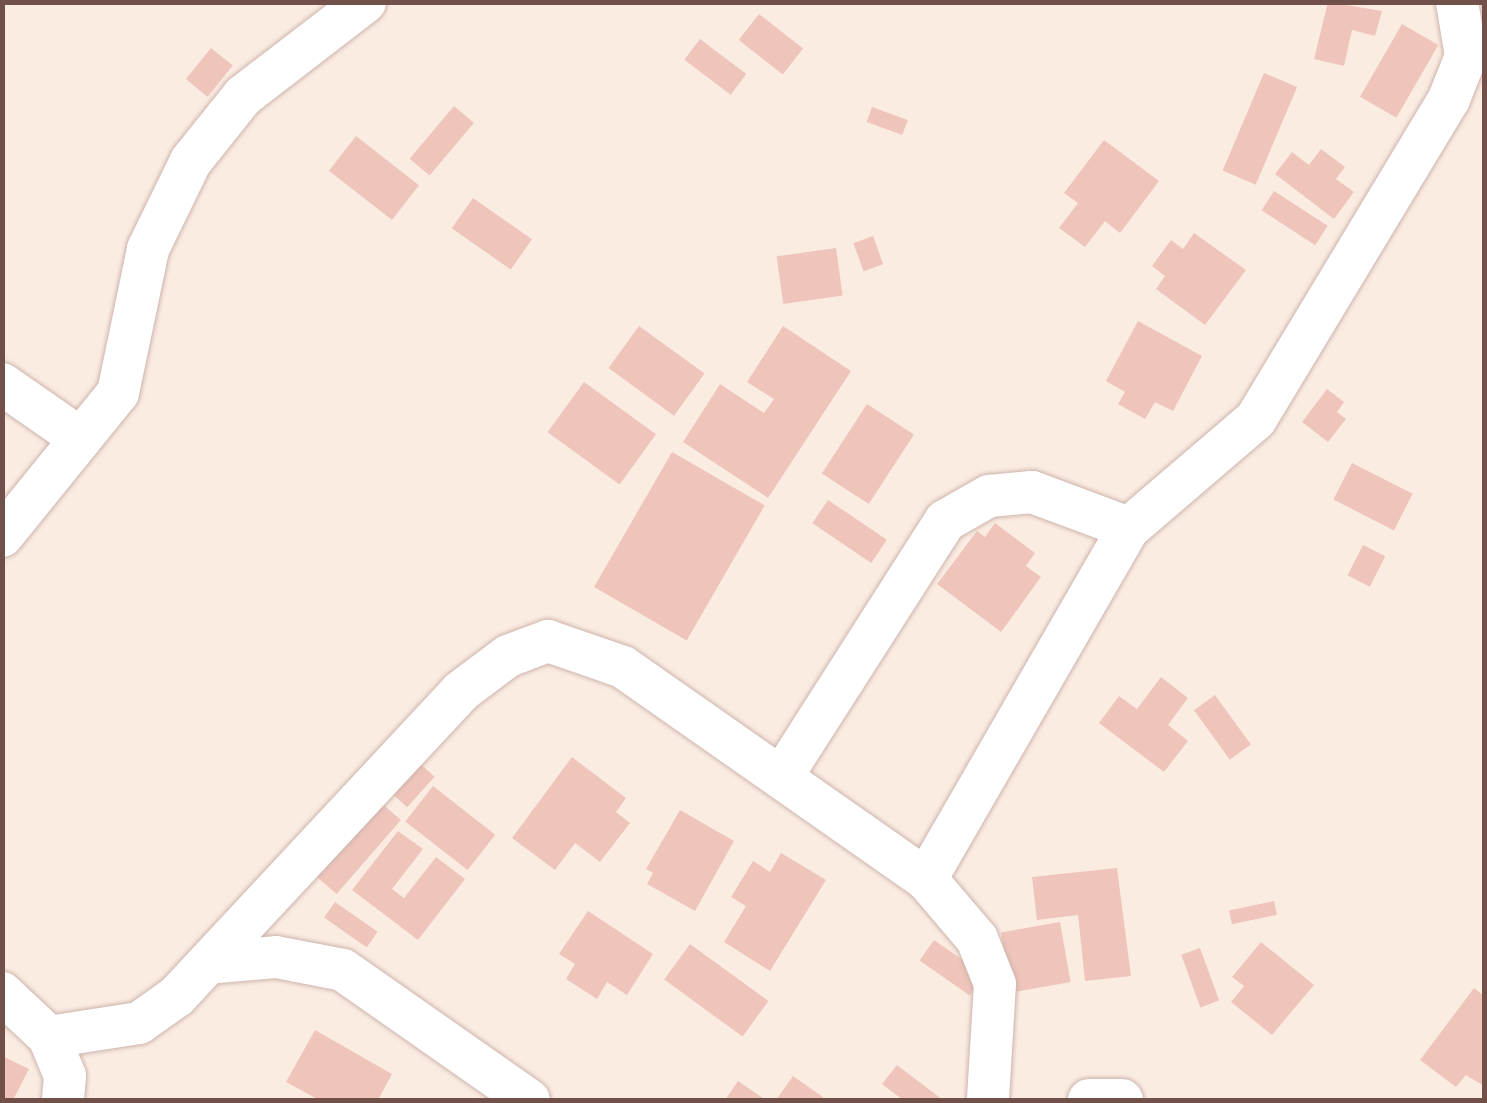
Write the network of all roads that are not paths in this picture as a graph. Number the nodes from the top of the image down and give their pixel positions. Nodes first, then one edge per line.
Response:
1 (365, 2) edge
2 (1457, 2) edge
3 (2, 384) edge
4 (80, 440) junction
5 (1129, 528) junction
6 (2, 536) edge
7 (784, 772) junction
8 (926, 879) junction
9 (217, 962) junction
10 (2, 993) edge
11 (48, 1038) junction
12 (63, 1100) edge
13 (529, 1100) edge
14 (988, 1100) edge
15 (1089, 1100) edge
16 (1122, 1100) edge

1 - 4 street
2 - 5 street
3 - 4 street
4 - 6 street
5 - 7 street
5 - 8 street
7 - 8 street
7 - 9 street
8 - 14 street
9 - 11 street
9 - 13 street
10 - 11 street
11 - 12 street
15 - 16 street

